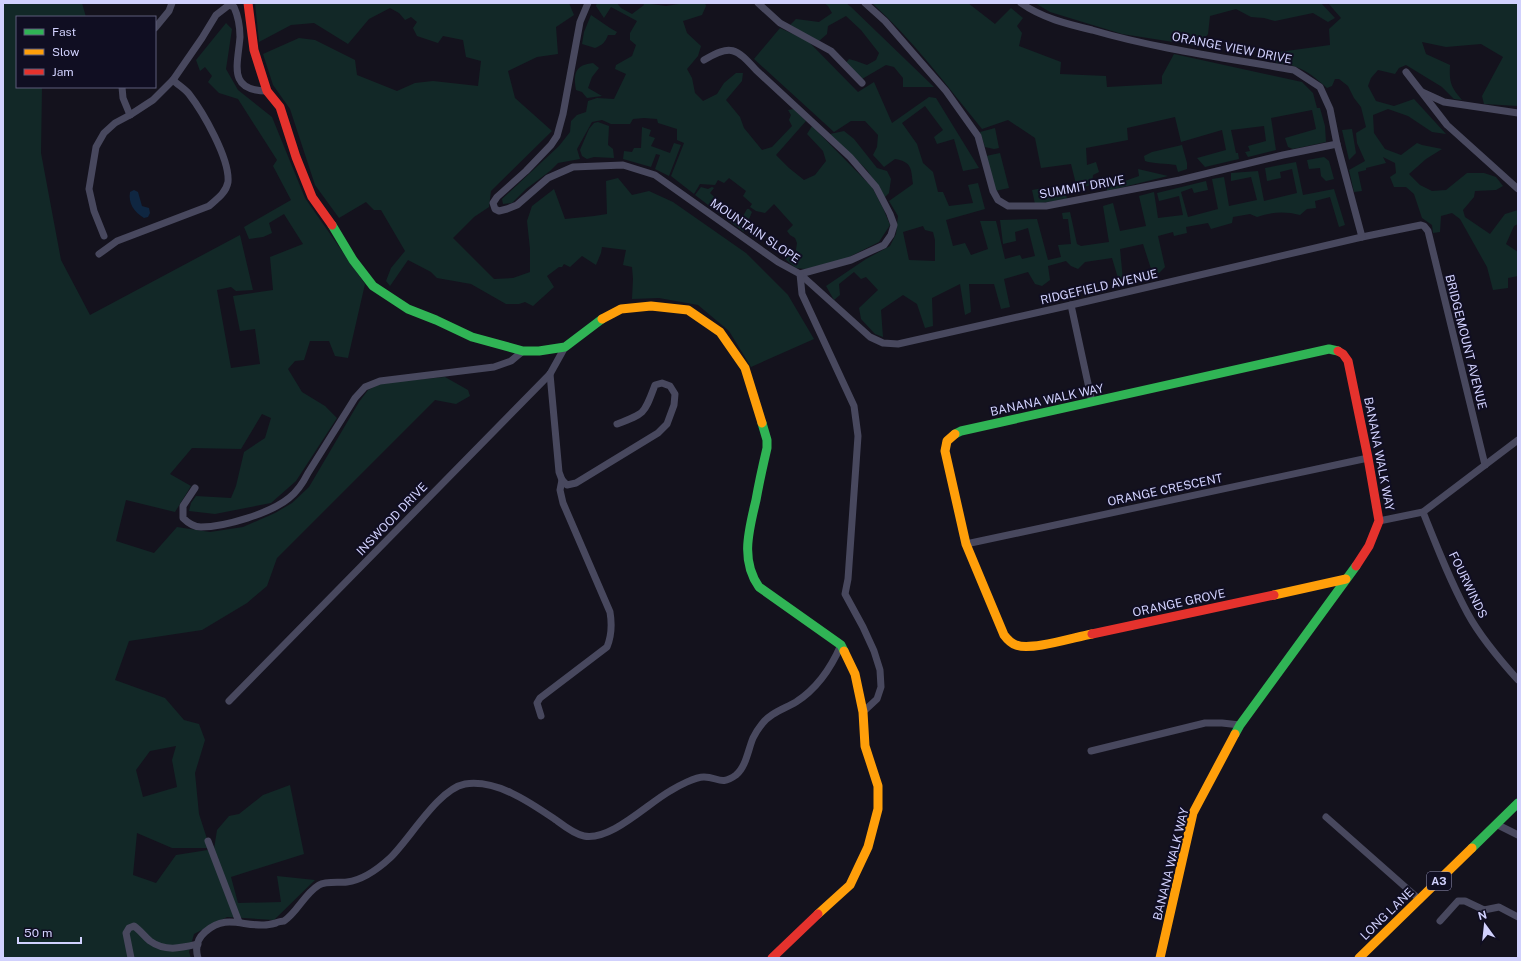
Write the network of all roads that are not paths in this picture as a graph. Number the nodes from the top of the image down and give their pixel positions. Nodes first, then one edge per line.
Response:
1 (172, 3) edge
2 (248, 3) edge
3 (588, 3) edge
4 (758, 3) edge
5 (865, 3) edge
6 (1021, 3) edge
7 (156, 27) edge
8 (704, 60) dead end
9 (1406, 72) dead end
10 (173, 80) junction
11 (862, 83) dead end
12 (122, 88) edge
13 (267, 91) junction
14 (1420, 91) junction
15 (1518, 113) edge
16 (130, 115) junction
17 (1337, 144) junction
18 (1518, 189) edge
19 (1424, 226) joint
20 (104, 236) dead end
21 (1362, 237) junction
22 (99, 254) dead end
23 (800, 274) junction
24 (1071, 305) junction
25 (565, 347) junction
26 (524, 351) junction
27 (550, 374) junction
28 (1092, 402) junction
29 (617, 424) dead end
30 (1518, 440) edge
31 (1368, 458) junction
32 (1485, 465) junction
33 (562, 480) junction
34 (194, 488) dead end
35 (1423, 512) junction
36 (1379, 521) junction
37 (966, 544) junction
38 (1346, 579) junction
39 (841, 645) junction
40 (1518, 680) edge
41 (228, 701) dead end
42 (862, 712) junction
43 (541, 716) dead end
44 (1240, 725) junction
45 (1091, 751) dead end
46 (1518, 803) edge
47 (1326, 817) dead end
48 (1496, 824) junction
49 (1518, 835) edge
50 (208, 841) dead end
51 (1420, 900) junction
52 (1518, 917) edge
53 (1440, 921) dead end
54 (239, 922) junction
55 (198, 944) junction
56 (131, 958) edge
57 (198, 958) edge
58 (772, 958) edge
59 (1160, 958) edge
60 (1359, 958) edge

1 - 7 street
2 - 13 street
3 - 23 street, MOUNTAIN SLOPE
4 - 11 street
5 - 17 street, SUMMIT DRIVE
6 - 17 street, ORANGE VIEW DRIVE
8 - 23 street
9 - 14 street
10 - 13 street
10 - 16 street
10 - 22 street
12 - 16 street
13 - 26 street
14 - 15 street
14 - 18 street
16 - 20 street
17 - 21 street, ORANGE VIEW DRIVE
19 - 21 street, RIDGEFIELD AVENUE
19 - 32 street, BRIDGEMOUNT AVENUE
21 - 24 street, RIDGEFIELD AVENUE
23 - 24 street, RIDGEFIELD AVENUE
23 - 42 street, MOUNTAIN SLOPE
24 - 28 street
25 - 26 street
25 - 27 street, INSWOOD DRIVE
25 - 39 street
26 - 34 street
27 - 33 street
27 - 41 street, INSWOOD DRIVE
28 - 31 street, BANANA WALK WAY
28 - 37 street, BANANA WALK WAY
29 - 33 street
30 - 32 street
31 - 36 street, BANANA WALK WAY
31 - 37 street, ORANGE CRESCENT
32 - 35 street
33 - 43 street
35 - 36 street
35 - 40 street, FOURWINDS
36 - 38 street, BANANA WALK WAY
37 - 38 street, ORANGE GROVE
38 - 44 street, BANANA WALK WAY
39 - 42 street
39 - 54 street
42 - 58 street
44 - 45 street
44 - 59 street, BANANA WALK WAY
46 - 48 street, LONG LANE / A3
47 - 51 street
48 - 49 street
48 - 51 street, LONG LANE / A3
50 - 54 street
51 - 60 street, LONG LANE / A3
52 - 53 street
54 - 55 street
55 - 56 street
55 - 57 street

